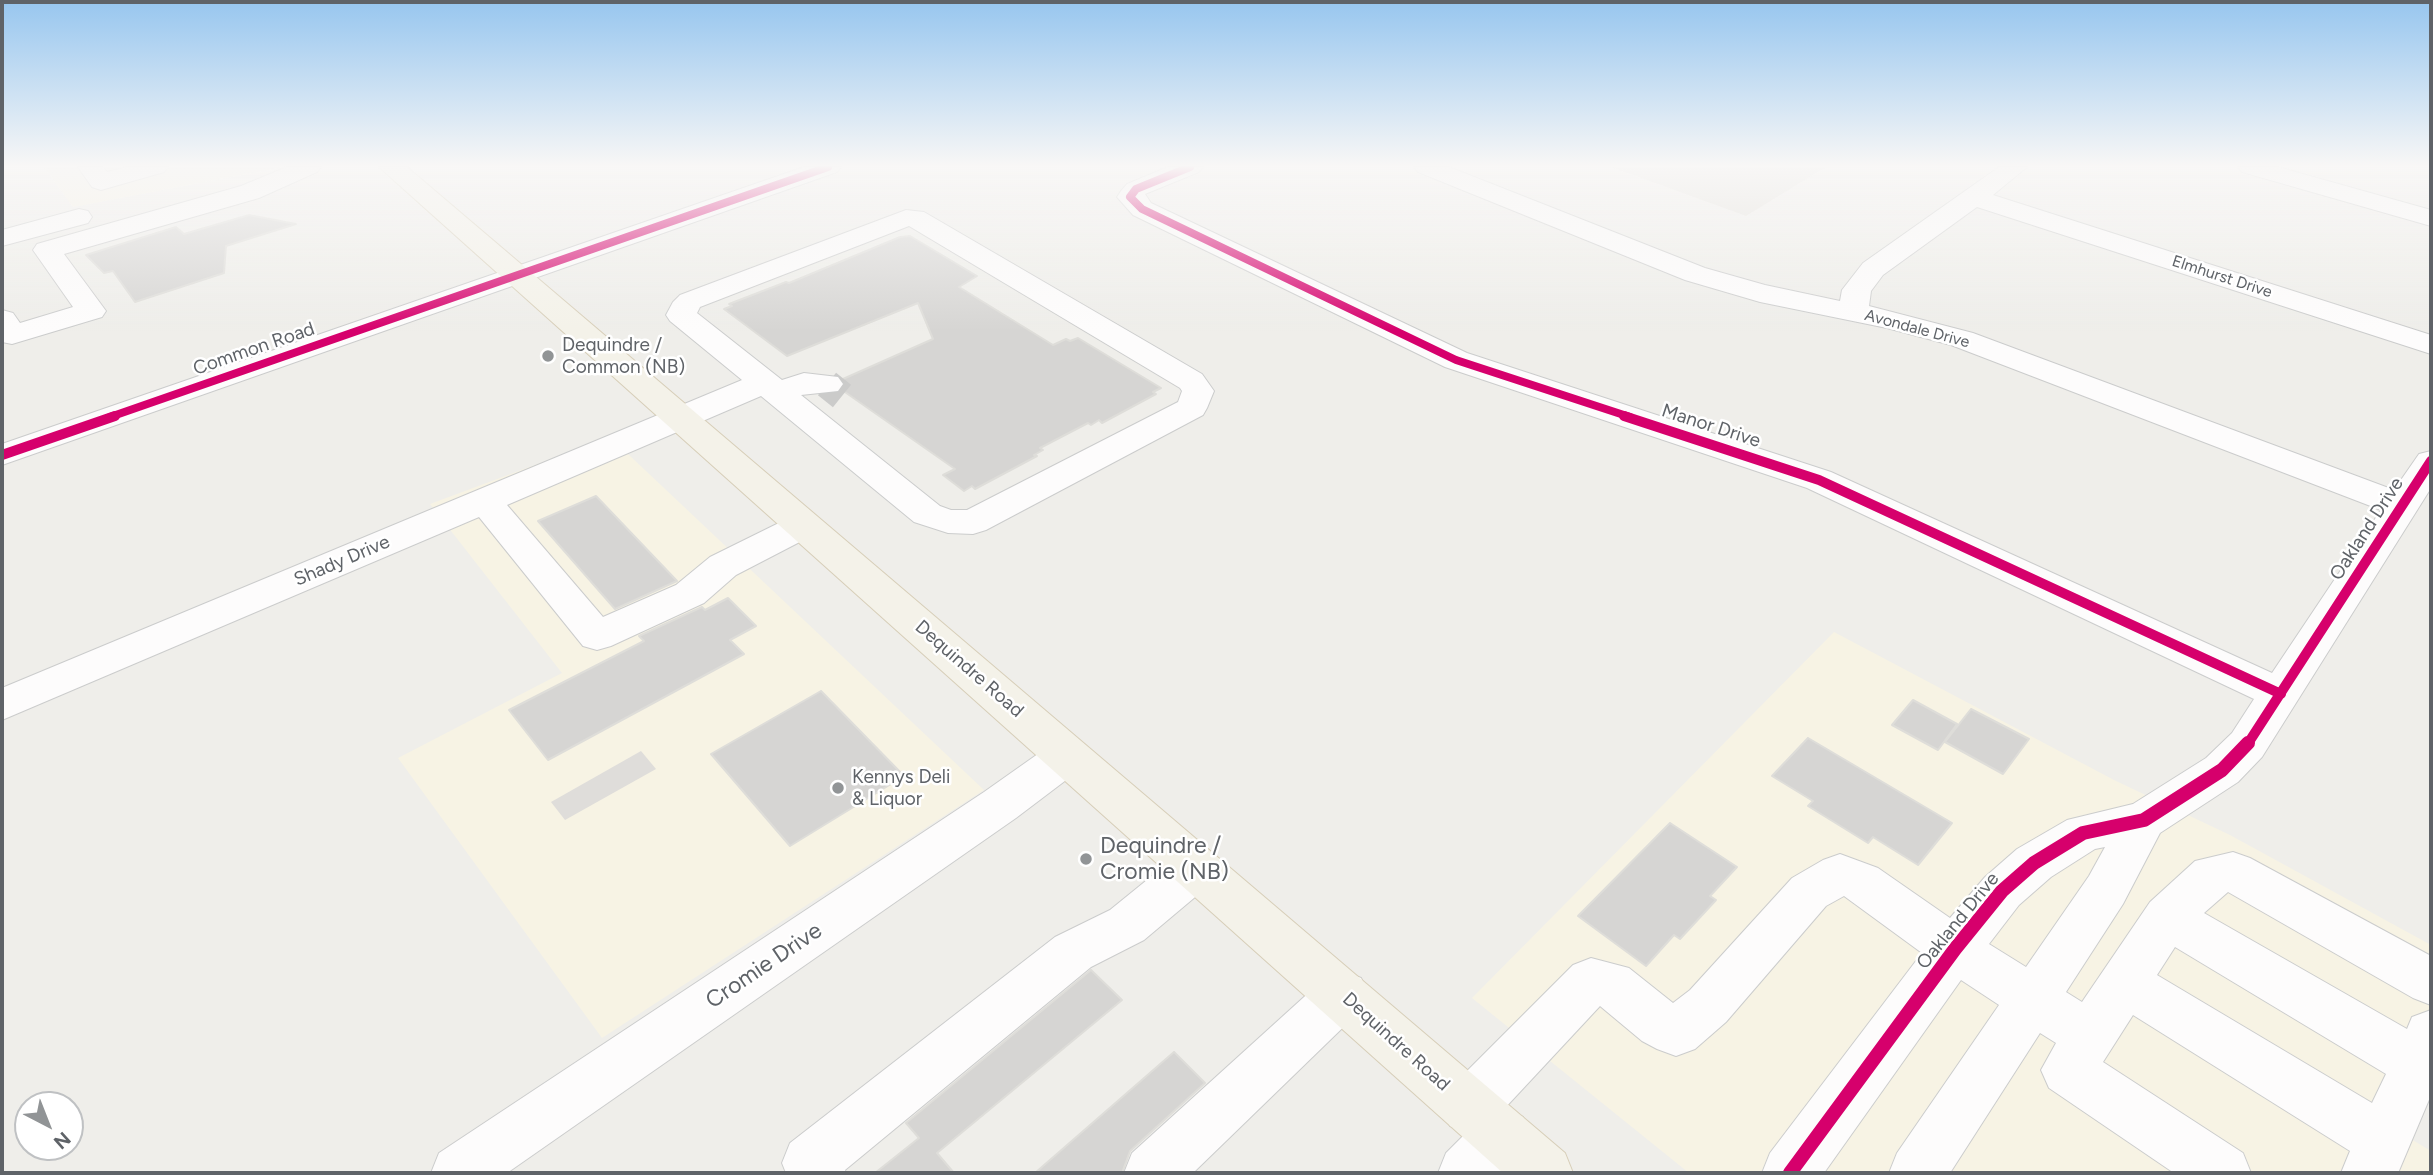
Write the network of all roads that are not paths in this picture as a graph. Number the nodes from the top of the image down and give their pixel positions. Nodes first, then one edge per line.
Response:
1 (62, 222) edge
2 (146, 222) edge
3 (456, 222) edge
4 (671, 222) edge
5 (896, 222) edge
6 (921, 222) edge
7 (1169, 222) edge
8 (1564, 222) edge
9 (1939, 222) edge
10 (2050, 222) edge
11 (2, 238) edge
12 (47, 250) junction
13 (2, 262) edge
14 (518, 275) junction
15 (1853, 313) junction
16 (2, 319) edge
17 (2431, 345) edge
18 (771, 388) junction
19 (682, 418) junction
20 (816, 424) junction
21 (2, 455) edge
22 (2431, 461) edge
23 (485, 501) junction
24 (2403, 506) junction
25 (804, 524) junction
26 (2281, 694) junction
27 (2, 705) edge
28 (1067, 756) junction
29 (2144, 820) junction
30 (1196, 868) junction
31 (2167, 917) junction
32 (1955, 949) junction
33 (2126, 982) junction
34 (2431, 982) edge
35 (1343, 994) junction
36 (2033, 999) junction
37 (2090, 1036) junction
38 (2425, 1049) edge
39 (1479, 1139) edge
40 (2377, 1157) edge
41 (459, 1173) edge
42 (818, 1173) edge
43 (1152, 1173) edge
44 (1545, 1173) edge
45 (1790, 1173) edge
46 (1917, 1173) edge
47 (2223, 1173) edge

1 - 11 street
2 - 12 street
3 - 14 main road, Dequindre Road
4 - 14 street, Common Road
5 - 18 street
6 - 20 street
7 - 26 street, Manor Drive
8 - 15 street, Avondale Drive
9 - 15 street
10 - 17 street, Elmhurst Drive
12 - 13 street
12 - 16 street
14 - 19 main road, Dequindre Road
14 - 21 street, Common Road
15 - 24 street, Avondale Drive
18 - 19 street, Shady Drive
18 - 20 street
18 - 20 street, Shady Drive
19 - 23 street, Shady Drive
19 - 25 main road, Dequindre Road
22 - 24 street, Oakland Drive
23 - 25 street
23 - 27 street, Shady Drive
24 - 26 street, Oakland Drive
25 - 28 main road, Dequindre Road
26 - 29 street, Oakland Drive
28 - 30 main road, Dequindre Road
28 - 41 street, Cromie Drive
29 - 32 street, Oakland Drive
29 - 36 street, Oakland Drive
30 - 35 main road, Dequindre Road
30 - 42 street
31 - 33 street
31 - 34 street
31 - 38 street
32 - 36 street, Oakland Drive
32 - 39 street
32 - 45 street, Oakland Drive
33 - 37 street
33 - 40 street
35 - 39 main road, Dequindre Road
35 - 43 street
36 - 37 street
36 - 46 street, Oakland Drive
37 - 47 street
38 - 40 street
39 - 44 main road, Dequindre Road

